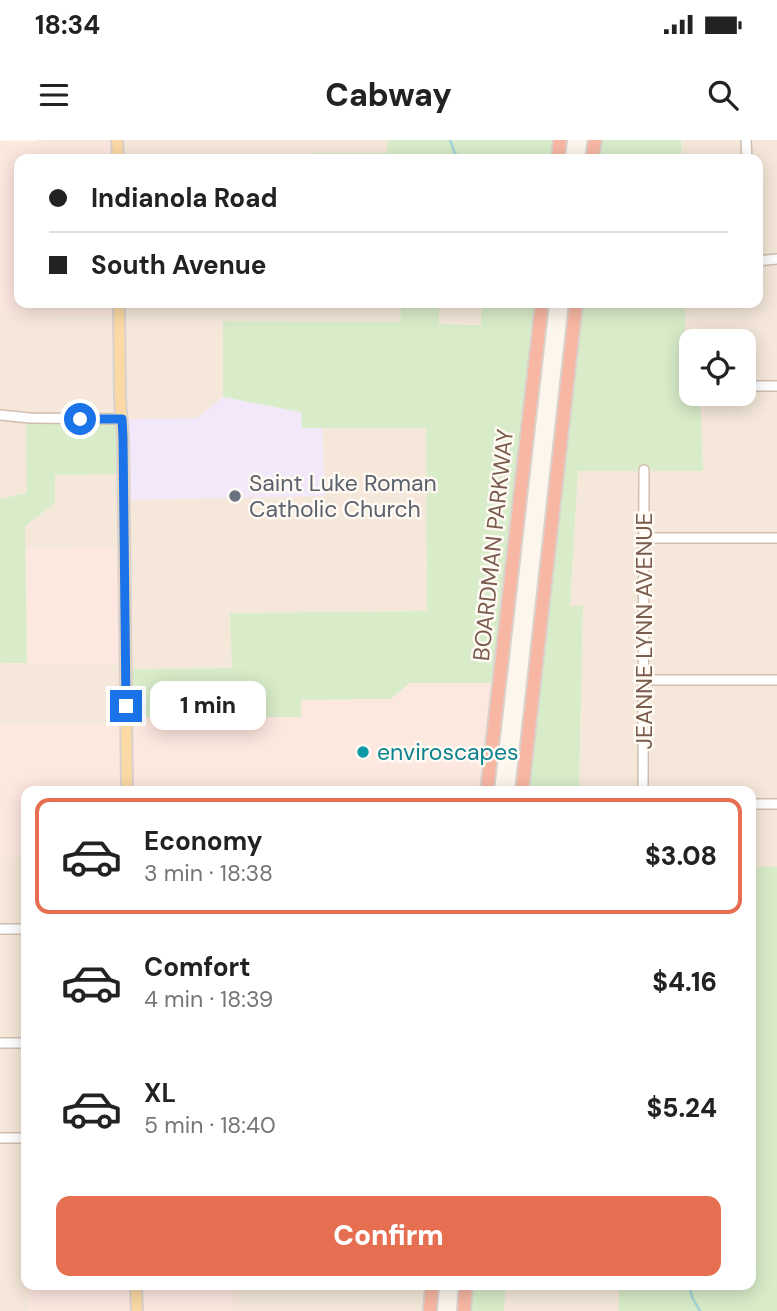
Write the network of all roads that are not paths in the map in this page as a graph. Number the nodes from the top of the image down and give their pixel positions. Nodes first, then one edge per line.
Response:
1 (119, 308) edge
2 (541, 308) edge
3 (575, 308) edge
4 (756, 386) edge
5 (777, 386) edge
6 (0, 415) edge
7 (122, 419) junction
8 (645, 470) dead end
9 (644, 538) junction
10 (777, 538) edge
11 (644, 680) junction
12 (777, 680) edge
13 (127, 786) edge
14 (488, 786) edge
15 (523, 786) edge
16 (643, 786) edge
17 (756, 804) edge
18 (777, 804) edge
19 (0, 929) edge
20 (21, 929) edge
21 (0, 1043) edge
22 (21, 1043) edge
23 (0, 1138) edge
24 (21, 1139) edge
25 (136, 1290) edge
26 (137, 1311) edge

1 - 7 main road
2 - 14 highway, BOARDMAN PARKWAY
3 - 15 highway
4 - 5 street
6 - 7 street
7 - 13 main road
8 - 9 street, JEANNE LYNN AVENUE
9 - 10 street
9 - 11 street, JEANNE LYNN AVENUE
11 - 12 street
11 - 16 street, JEANNE LYNN AVENUE
17 - 18 street
19 - 20 street
21 - 22 street
23 - 24 street
25 - 26 main road

